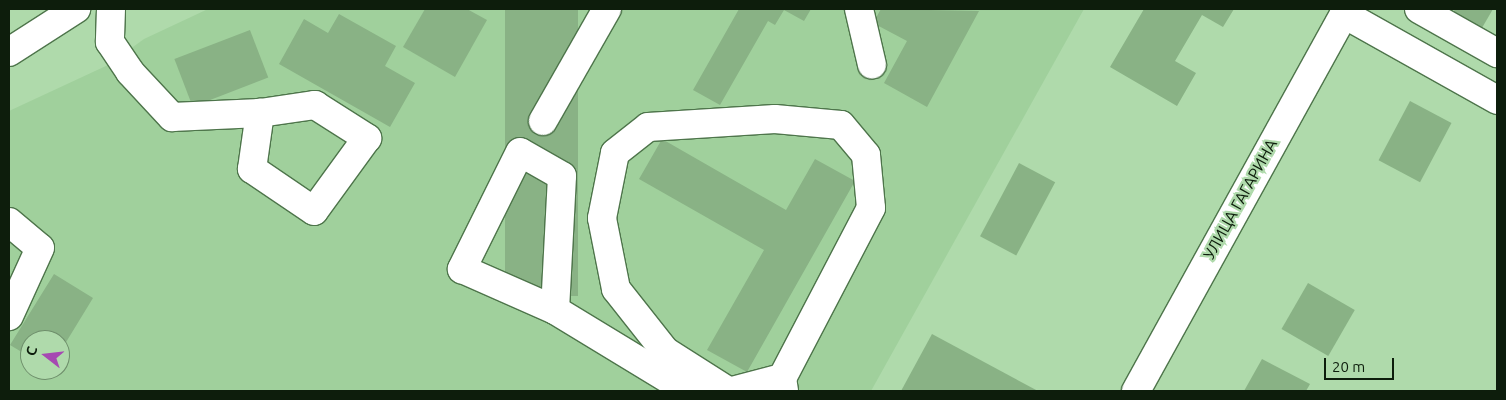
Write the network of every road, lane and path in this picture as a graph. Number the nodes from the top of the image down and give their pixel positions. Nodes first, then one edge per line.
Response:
1 (76, 9) edge
2 (111, 9) edge
3 (606, 9) edge
4 (859, 9) edge
5 (1419, 9) edge
6 (1346, 11) edge
7 (9, 52) edge
8 (1497, 53) edge
9 (872, 64) dead end
10 (1497, 100) edge
11 (260, 113) dead end
12 (543, 121) dead end
13 (9, 222) edge
14 (555, 310) junction
15 (9, 316) edge
16 (783, 385) edge
17 (688, 391) edge
18 (728, 391) edge
19 (732, 391) edge
20 (1136, 391) edge

1 - 7 main road
2 - 11 main road
3 - 12 main road
4 - 9 main road
5 - 8 main road
6 - 10 main road
6 - 20 main road, УЛИЦА ГАГАРИНА
13 - 15 main road
14 - 14 main road
14 - 17 main road
16 - 18 main road
16 - 19 main road

